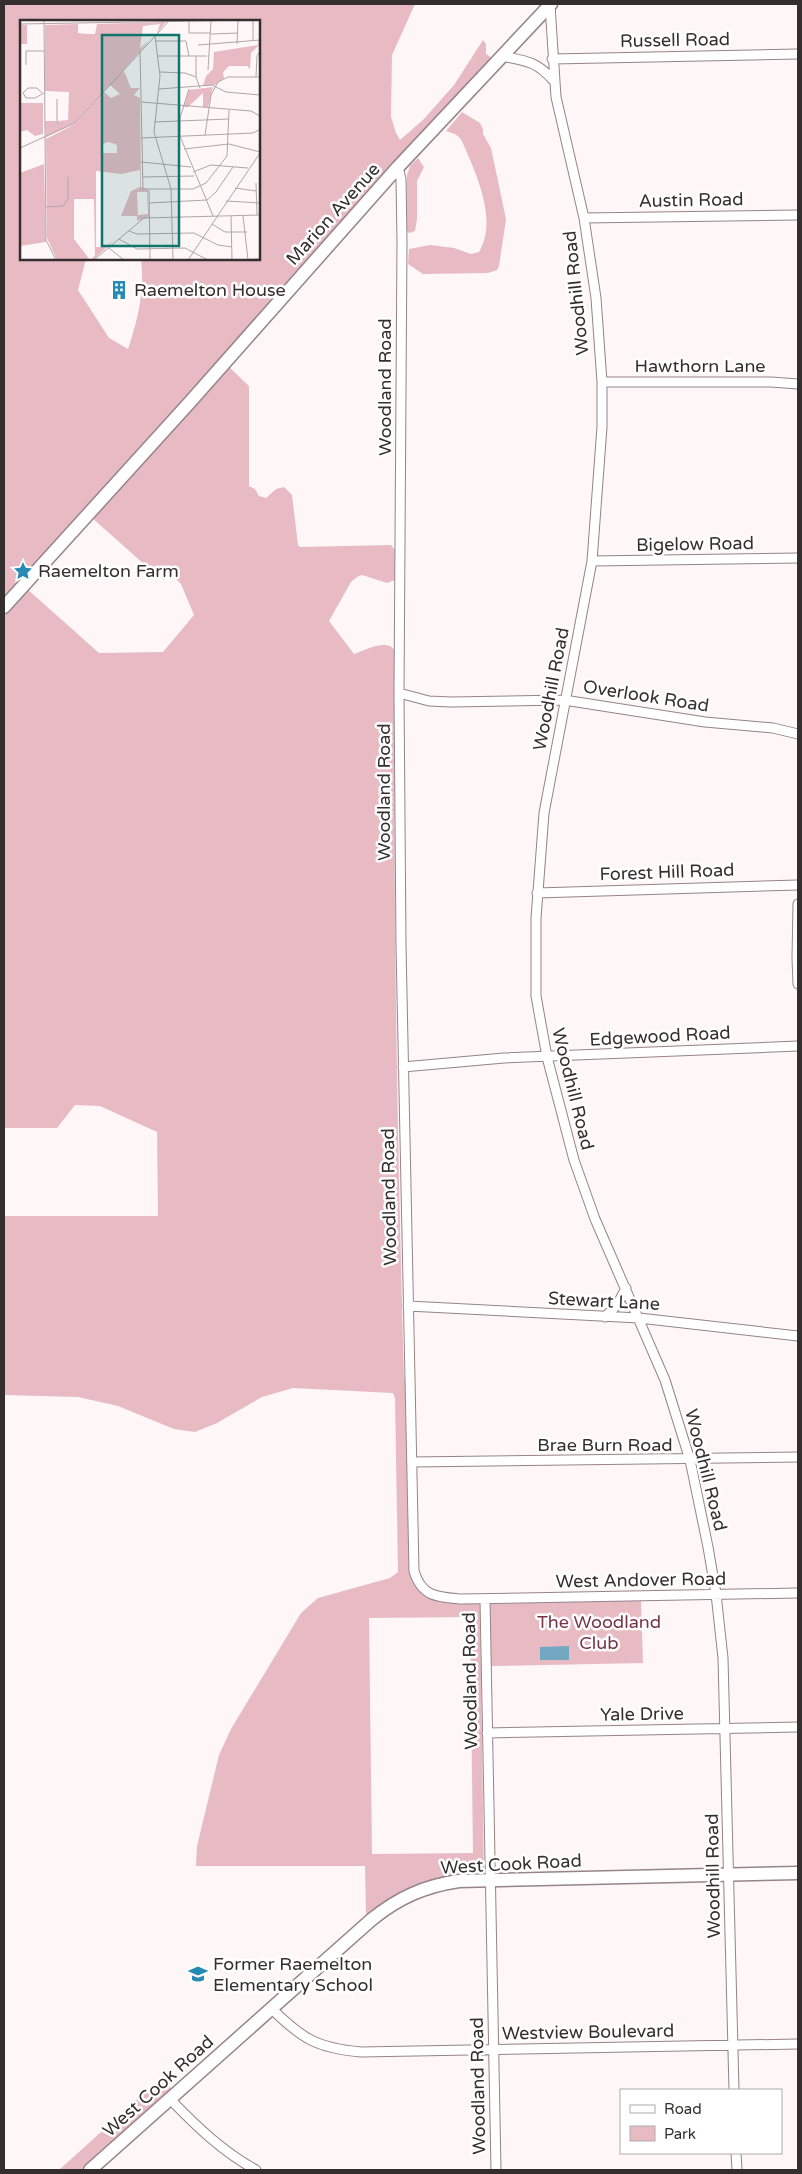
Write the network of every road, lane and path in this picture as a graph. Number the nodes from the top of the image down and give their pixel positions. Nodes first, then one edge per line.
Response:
1 (551, 4) edge
2 (798, 54) edge
3 (502, 56) junction
4 (552, 59) junction
5 (553, 80) junction
6 (398, 167) junction
7 (798, 216) edge
8 (584, 218) junction
9 (602, 382) junction
10 (798, 384) edge
11 (798, 558) edge
12 (592, 561) junction
13 (4, 607) edge
14 (400, 693) junction
15 (564, 700) junction
16 (798, 734) edge
17 (798, 885) edge
18 (537, 893) junction
19 (798, 904) edge
20 (798, 984) edge
21 (798, 1046) edge
22 (547, 1058) junction
23 (403, 1067) junction
24 (626, 1288) junction
25 (408, 1306) junction
26 (605, 1317) junction
27 (639, 1318) junction
28 (798, 1336) edge
29 (798, 1457) edge
30 (690, 1460) junction
31 (412, 1462) junction
32 (798, 1592) edge
33 (716, 1594) junction
34 (485, 1600) junction
35 (798, 1727) edge
36 (727, 1729) junction
37 (487, 1733) junction
38 (798, 1873) edge
39 (729, 1874) junction
40 (489, 1880) junction
41 (272, 2008) junction
42 (798, 2044) edge
43 (733, 2045) junction
44 (493, 2050) junction
45 (734, 2089) edge
46 (170, 2099) junction
47 (736, 2154) edge
48 (90, 2170) edge
49 (256, 2170) edge
50 (496, 2170) edge
51 (737, 2170) edge

1 - 3 main road, Marion Avenue
1 - 4 street, Woodhill Road
2 - 4 street, Russell Road
3 - 5 street
3 - 6 main road, Marion Avenue
4 - 5 street, Woodhill Road
5 - 8 street, Woodhill Road
6 - 13 main road, Marion Avenue
6 - 14 street, Woodland Road
7 - 8 street, Austin Road
8 - 9 street, Woodhill Road
9 - 10 street, Hawthorn Lane
9 - 12 street, Woodhill Road
11 - 12 street, Bigelow Road
12 - 15 street, Woodhill Road
14 - 15 street, Overlook Road
14 - 23 street, Woodland Road
15 - 16 street, Overlook Road
15 - 18 street, Woodhill Road
17 - 18 street, Forest Hill Road
18 - 22 street, Woodhill Road
19 - 20 street
21 - 22 street, Edgewood Road
22 - 23 street, Edgewood Road
22 - 24 street, Woodhill Road
23 - 25 street, Woodland Road
24 - 26 street
24 - 27 street, Woodhill Road
25 - 26 street, Stewart Lane
25 - 31 street, Woodland Road
26 - 27 street, Stewart Lane
27 - 28 street, Stewart Lane
27 - 30 street, Woodhill Road
29 - 30 street, Brae Burn Road
30 - 31 street, Brae Burn Road
30 - 33 street, Woodhill Road
31 - 34 street, Woodland Road
32 - 33 street, West Andover Road
33 - 34 street, West Andover Road
33 - 36 street, Woodhill Road
34 - 37 street, Woodland Road
35 - 36 street, Yale Drive
36 - 37 street, Yale Drive
36 - 39 street, Woodhill Road
37 - 40 street, Woodland Road
38 - 39 main road, West Cook Road
39 - 40 main road, West Cook Road
39 - 43 street, Woodhill Road
40 - 41 main road, West Cook Road
40 - 44 street, Woodland Road
41 - 44 street, Westview Boulevard
41 - 46 main road, West Cook Road
42 - 43 street, Westview Boulevard
43 - 44 street, Westview Boulevard
43 - 45 street, Woodhill Road
44 - 50 street, Woodland Road
46 - 48 main road, West Cook Road
46 - 49 street
47 - 51 street

